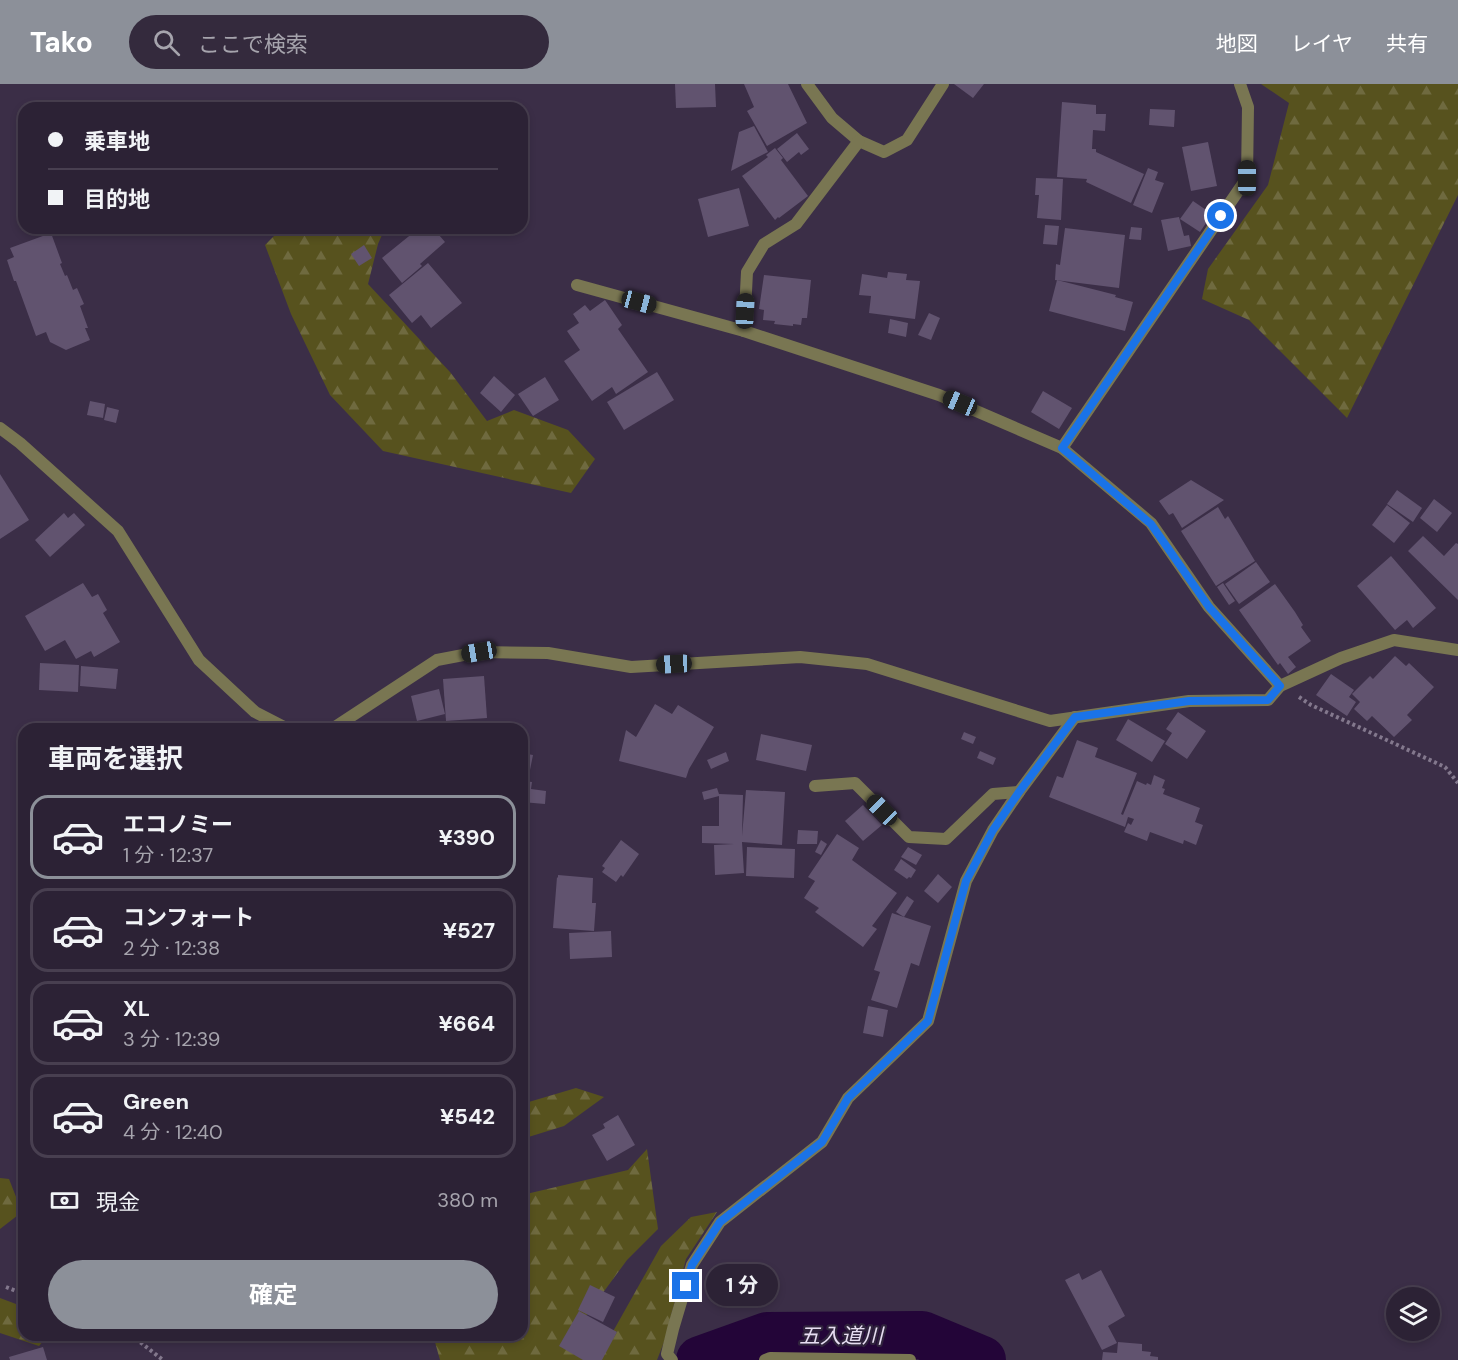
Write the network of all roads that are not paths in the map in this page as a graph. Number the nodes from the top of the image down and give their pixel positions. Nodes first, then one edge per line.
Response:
1 (807, 84) edge
2 (943, 84) edge
3 (1239, 84) edge
4 (859, 141) junction
5 (577, 285) dead end
6 (744, 331) junction
7 (0, 428) edge
8 (1062, 448) junction
9 (1458, 650) edge
10 (1280, 686) junction
11 (1075, 717) junction
12 (276, 723) edge
13 (341, 723) edge
14 (814, 786) dead end
15 (1019, 792) junction
16 (670, 1357) edge
17 (765, 1360) edge
18 (910, 1360) edge

1 - 4 street
2 - 4 street
3 - 8 street
4 - 6 street
5 - 6 street
6 - 8 street
7 - 12 street
8 - 10 street
9 - 10 street
10 - 11 street
11 - 13 street
11 - 15 street
14 - 15 street
15 - 16 street
17 - 18 street

